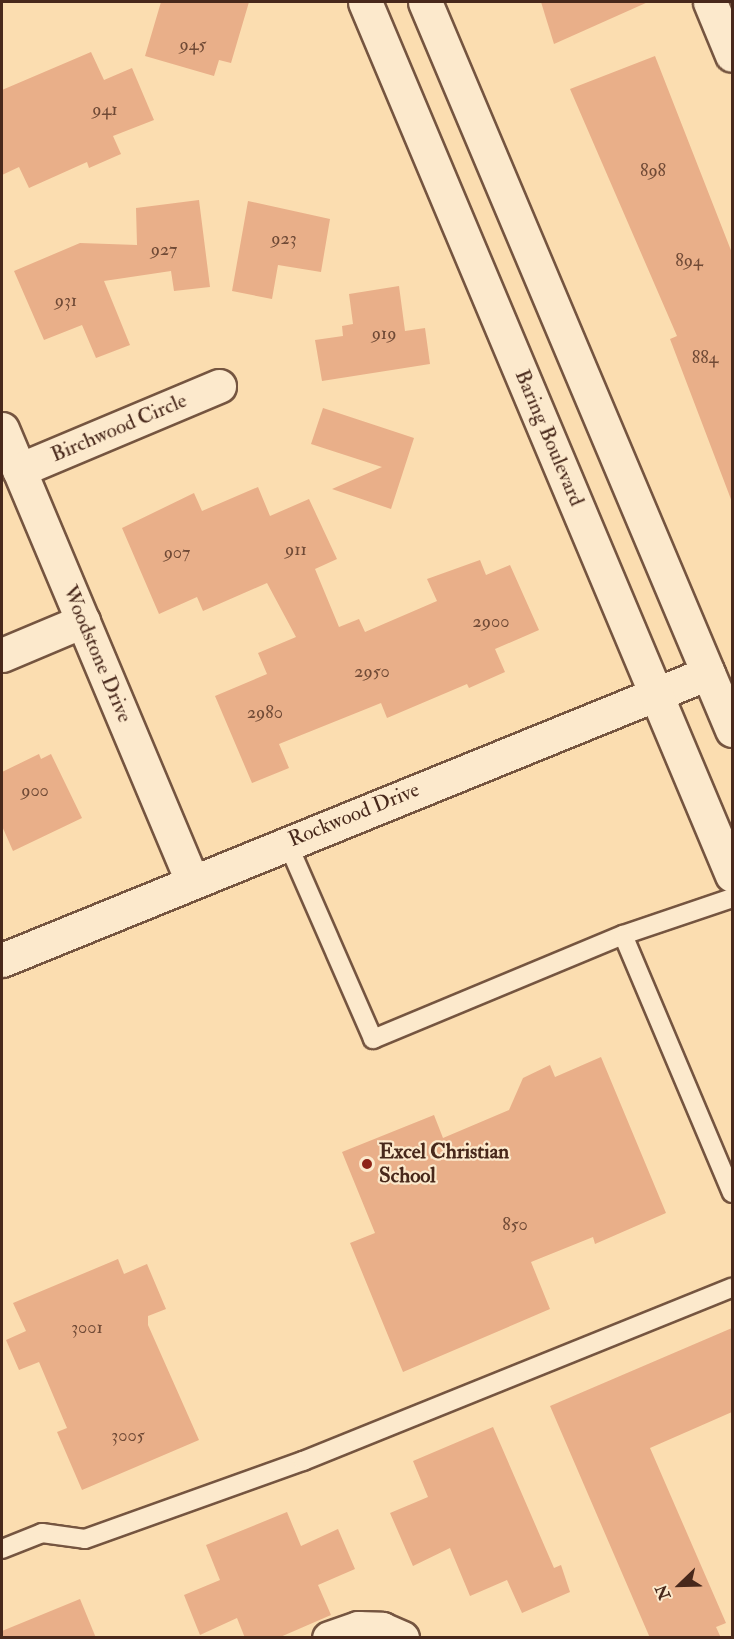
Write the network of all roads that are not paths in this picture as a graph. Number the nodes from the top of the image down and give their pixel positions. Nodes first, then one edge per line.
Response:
1 (365, 2) edge
2 (425, 2) edge
3 (710, 2) edge
4 (732, 55) edge
5 (219, 386) dead end
6 (2, 429) edge
7 (19, 470) junction
8 (83, 621) junction
9 (2, 655) edge
10 (708, 673) junction
11 (657, 694) junction
12 (732, 730) edge
13 (287, 842) junction
14 (732, 875) edge
15 (192, 880) junction
16 (732, 898) edge
17 (623, 934) junction
18 (2, 960) edge
19 (732, 1193) edge
20 (732, 1288) edge
21 (2, 1549) edge
22 (329, 1638) edge
23 (402, 1638) edge

1 - 11 main road, Baring Boulevard
2 - 10 main road
3 - 4 main road
5 - 7 main road, Birchwood Circle
6 - 7 main road, Woodstone Drive
7 - 8 main road, Woodstone Drive
8 - 9 main road
8 - 15 main road, Woodstone Drive
10 - 11 main road, Rockwood Drive
10 - 12 main road
11 - 13 main road, Rockwood Drive
11 - 14 main road, Baring Boulevard
13 - 15 main road, Rockwood Drive
13 - 17 lane
15 - 18 main road, Rockwood Drive
16 - 17 lane
17 - 19 lane
20 - 21 lane
22 - 23 main road

